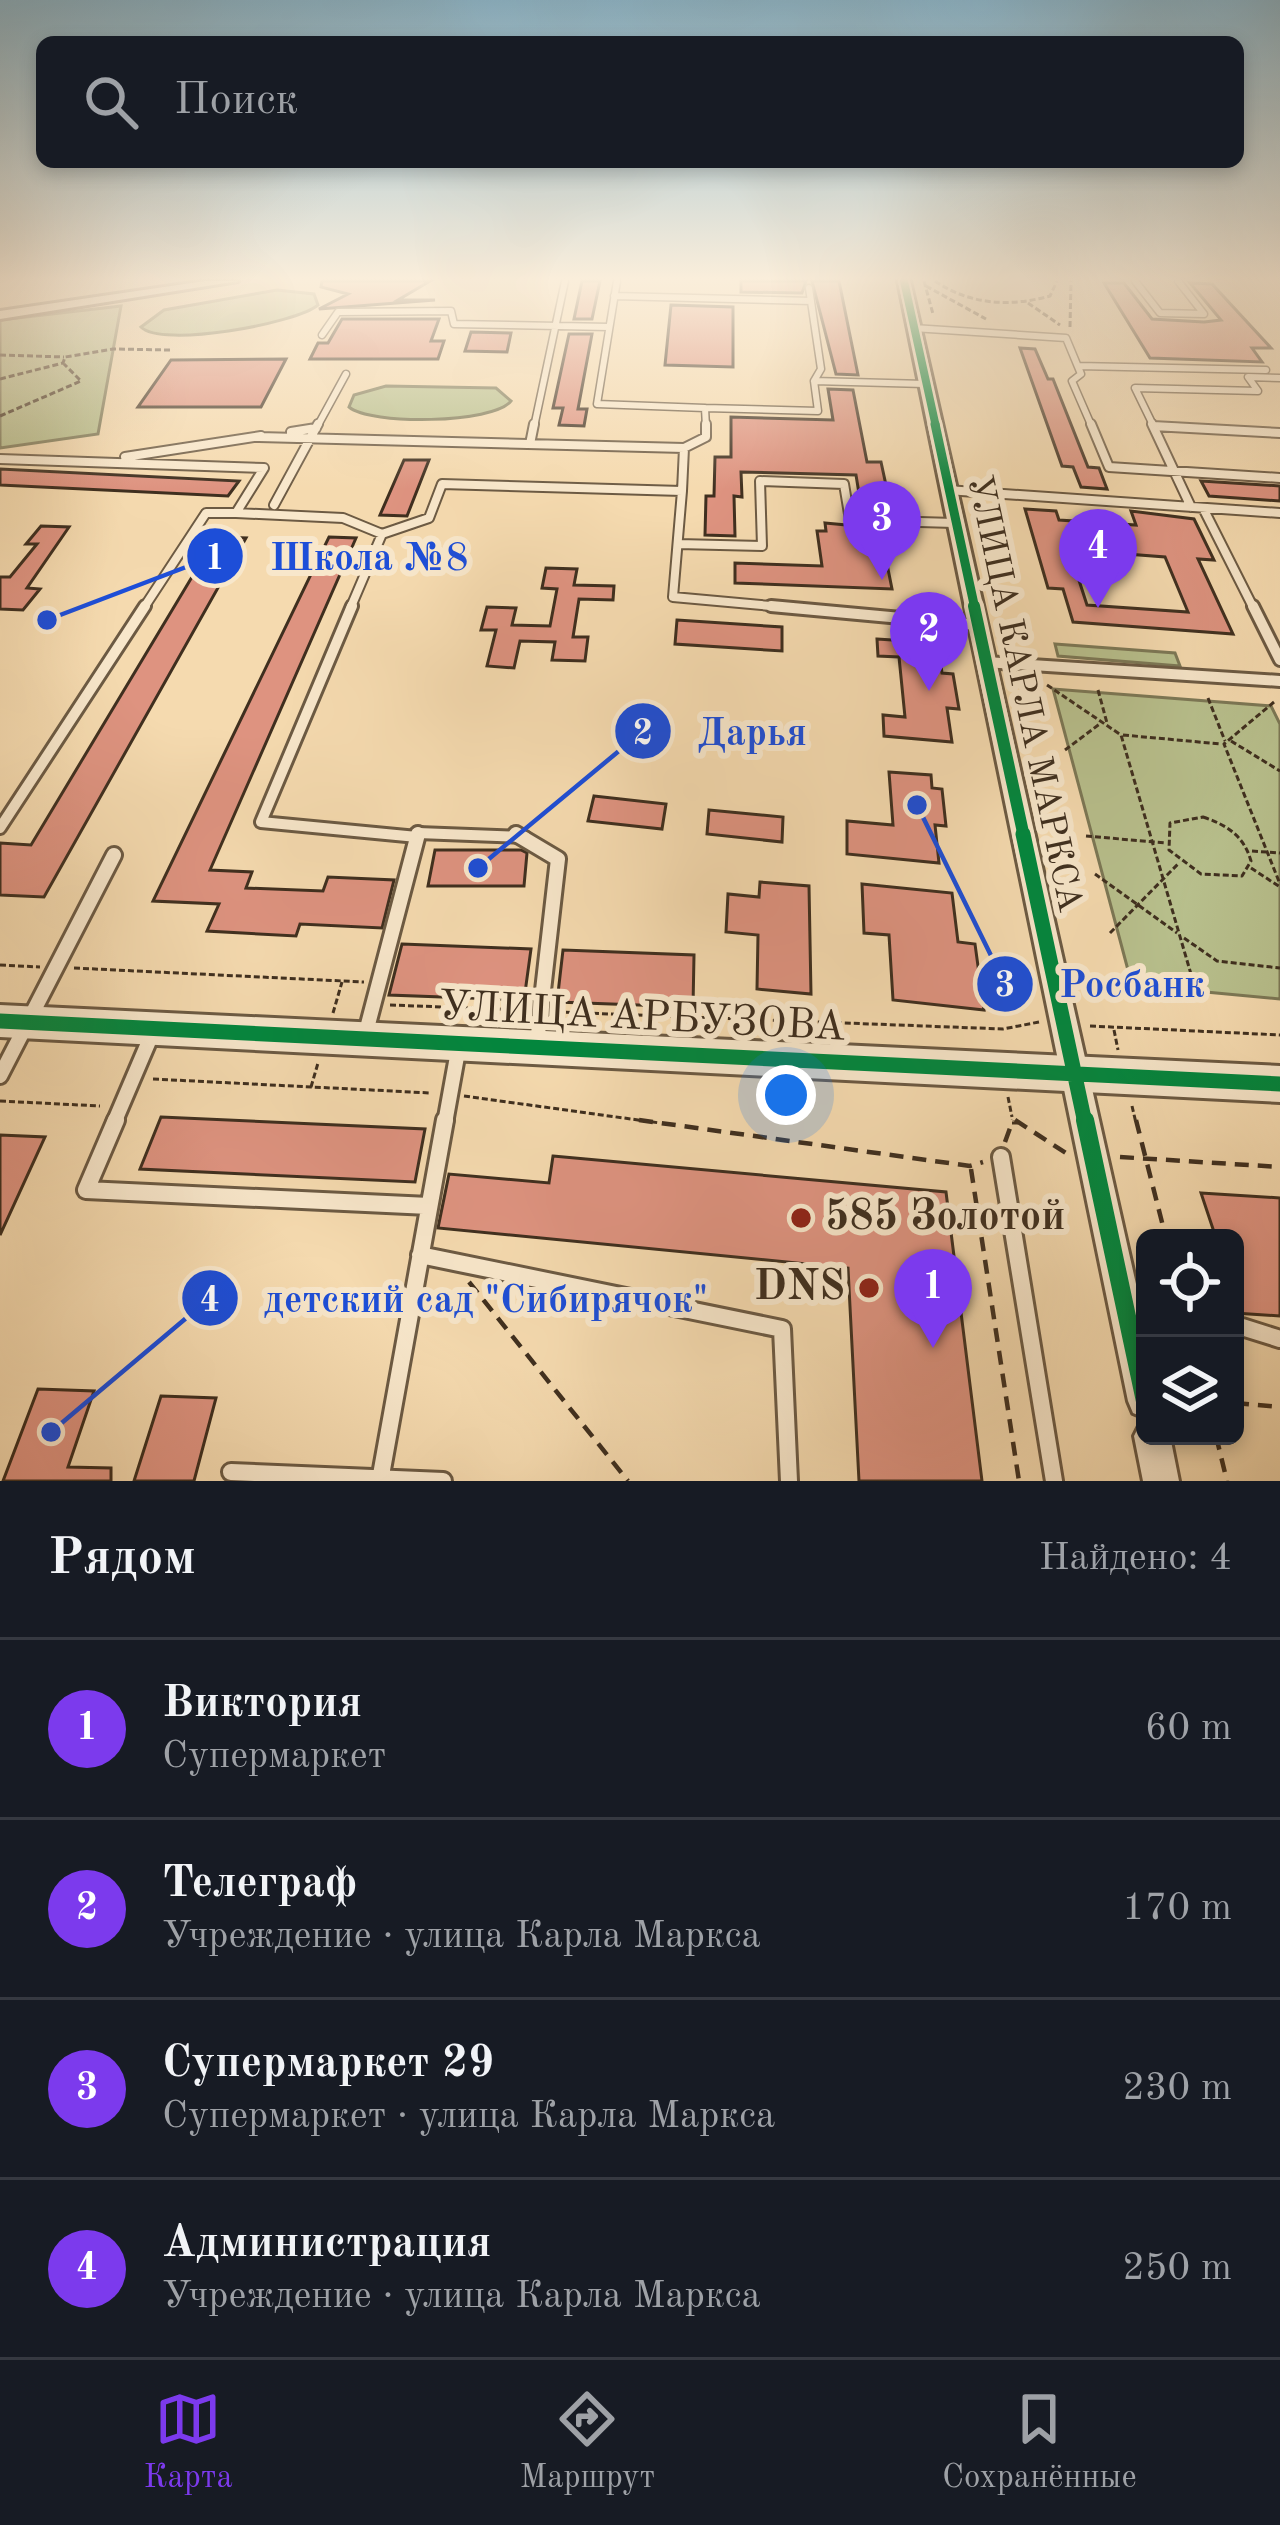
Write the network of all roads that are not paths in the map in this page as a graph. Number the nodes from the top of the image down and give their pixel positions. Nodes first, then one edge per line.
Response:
1 (550, 350) edge
2 (605, 350) edge
3 (818, 350) edge
4 (924, 350) edge
5 (1071, 350) edge
6 (1078, 366) junction
7 (1126, 369) junction
8 (346, 374) dead end
9 (1280, 374) edge
10 (814, 381) junction
11 (925, 384) junction
12 (1135, 388) junction
13 (705, 408) junction
14 (1153, 426) junction
15 (316, 428) junction
16 (1280, 434) edge
17 (259, 436) junction
18 (311, 438) junction
19 (530, 444) junction
20 (684, 448) junction
21 (0, 459) edge
22 (98, 461) junction
23 (1174, 471) junction
24 (1280, 478) edge
25 (252, 488) junction
26 (947, 490) junction
27 (682, 491) junction
28 (274, 506) junction
29 (1197, 507) junction
30 (1280, 513) edge
31 (236, 514) junction
32 (287, 516) junction
33 (954, 523) junction
34 (382, 534) junction
35 (678, 544) junction
36 (977, 625) junction
37 (1280, 660) edge
38 (985, 662) junction
39 (1280, 681) edge
40 (0, 828) edge
41 (418, 832) junction
42 (114, 855) dead end
43 (14, 1021) edge
44 (369, 1021) junction
45 (154, 1028) junction
46 (538, 1028) junction
47 (459, 1042) junction
48 (1076, 1073) junction
49 (0, 1076) edge
50 (1280, 1084) edge
51 (1000, 1157) road end
52 (429, 1206) junction
53 (420, 1256) junction
54 (1244, 1328) edge
55 (1280, 1339) edge
56 (1136, 1358) edge
57 (1154, 1445) edge
58 (231, 1472) dead end
59 (381, 1475) junction
60 (443, 1481) edge
61 (789, 1481) edge
62 (1054, 1481) edge
63 (1162, 1481) edge

1 - 19 lane
2 - 13 lane
3 - 10 lane
4 - 11 street, УЛИЦА КАРЛА МАРКСА
5 - 6 lane
6 - 7 lane
6 - 23 lane
7 - 9 lane
7 - 12 lane
8 - 15 lane
9 - 12 lane
10 - 11 lane
10 - 13 lane
11 - 26 street, УЛИЦА КАРЛА МАРКСА
12 - 14 lane
13 - 20 lane
14 - 16 lane
14 - 23 lane
15 - 17 lane
15 - 18 lane
17 - 18 lane
17 - 22 lane
18 - 19 lane
18 - 28 lane
19 - 20 lane
20 - 27 lane
21 - 22 lane
22 - 25 lane
23 - 24 lane
23 - 29 lane
25 - 28 lane
25 - 31 lane
26 - 29 lane
26 - 33 street, УЛИЦА КАРЛА МАРКСА
27 - 34 lane
27 - 35 lane
28 - 32 lane
29 - 30 lane
29 - 37 lane
31 - 32 lane
31 - 40 lane
32 - 34 lane
33 - 35 lane
33 - 36 street, УЛИЦА КАРЛА МАРКСА
34 - 41 lane
35 - 36 lane
36 - 38 street, УЛИЦА КАРЛА МАРКСА
38 - 39 lane
38 - 48 street, УЛИЦА КАРЛА МАРКСА
41 - 44 lane
41 - 46 lane
42 - 43 lane
43 - 45 street, УЛИЦА АРБУЗОВА
43 - 49 lane
44 - 45 street, УЛИЦА АРБУЗОВА
44 - 47 street, УЛИЦА АРБУЗОВА
45 - 52 lane
46 - 47 street, УЛИЦА АРБУЗОВА
46 - 48 street, УЛИЦА АРБУЗОВА
47 - 52 lane
48 - 50 street, УЛИЦА АРБУЗОВА
48 - 56 street, УЛИЦА КАРЛА МАРКСА
51 - 62 lane
52 - 53 lane
53 - 59 lane
53 - 61 lane
54 - 55 lane
57 - 63 street
58 - 59 lane
59 - 60 lane

